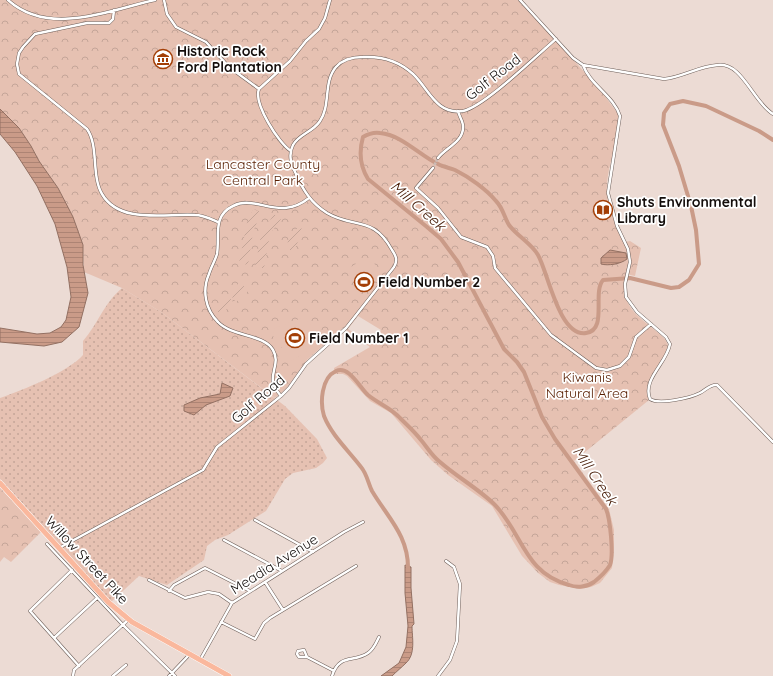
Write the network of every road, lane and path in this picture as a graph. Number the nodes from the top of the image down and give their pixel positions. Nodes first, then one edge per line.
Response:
1 (8, 0) edge
2 (155, 0) edge
3 (164, 0) edge
4 (330, 0) edge
5 (520, 0) edge
6 (114, 10) junction
7 (556, 39) junction
8 (583, 65) junction
9 (259, 89) junction
10 (458, 111) junction
11 (773, 114) edge
12 (291, 151) junction
13 (438, 158) tunnel mouth
14 (433, 168) tunnel mouth
15 (309, 198) junction
16 (218, 222) junction
17 (651, 324) junction
18 (280, 396) junction
19 (773, 442) edge
20 (0, 483) edge
21 (255, 520) dead end
22 (363, 522) dead end
23 (224, 540) dead end
24 (47, 544) dead end
25 (59, 548) junction
26 (313, 552) junction
27 (446, 561) dead end
28 (356, 566) dead end
29 (74, 568) junction
30 (282, 571) junction
31 (149, 580) dead end
32 (265, 582) junction
33 (169, 591) junction
34 (250, 591) junction
35 (97, 598) junction
36 (232, 603) junction
37 (283, 610) junction
38 (128, 620) junction
39 (221, 622) junction
40 (123, 625) junction
41 (379, 637) dead end
42 (54, 638) junction
43 (189, 654) junction
44 (307, 657) dead end
45 (200, 660) junction
46 (126, 665) dead end
47 (79, 666) junction
48 (334, 671) junction
49 (172, 672) junction
50 (72, 676) edge
51 (113, 676) edge
52 (169, 676) edge
53 (175, 676) edge
54 (229, 676) edge
55 (332, 676) edge
56 (438, 676) edge

1 - 6 street
2 - 6 street
3 - 9 street
4 - 9 street
5 - 7 street
6 - 16 street
7 - 8 street
7 - 10 street, Golf Road
8 - 11 street
8 - 17 street
9 - 12 street
10 - 12 street, Golf Road
10 - 13 street
12 - 15 street, Golf Road
14 - 17 street
15 - 16 street
15 - 18 street, Golf Road
16 - 18 street
17 - 19 street
18 - 25 street, Golf Road
20 - 25 highway, Willow Street Pike
21 - 26 street
22 - 26 street, Meadia Avenue
23 - 30 street
24 - 29 street
25 - 29 highway, Willow Street Pike
26 - 30 street, Meadia Avenue
27 - 56 street
28 - 37 street
29 - 35 street
29 - 38 highway, Willow Street Pike
29 - 42 street
30 - 32 street, Meadia Avenue
31 - 33 street
32 - 34 street, Meadia Avenue
32 - 37 street
33 - 34 street
33 - 36 street
34 - 36 street, Meadia Avenue
35 - 40 street
35 - 42 street
36 - 39 street, Meadia Avenue
37 - 39 street
38 - 40 street
38 - 43 highway, Willow Street Pike
39 - 45 street, Meadia Avenue
40 - 47 street
40 - 49 street
41 - 48 street
42 - 47 street
43 - 45 highway, Willow Street Pike
43 - 49 street
44 - 48 street
45 - 54 highway, Willow Street Pike
46 - 51 street
47 - 50 street
48 - 55 street
49 - 52 street
49 - 53 street

